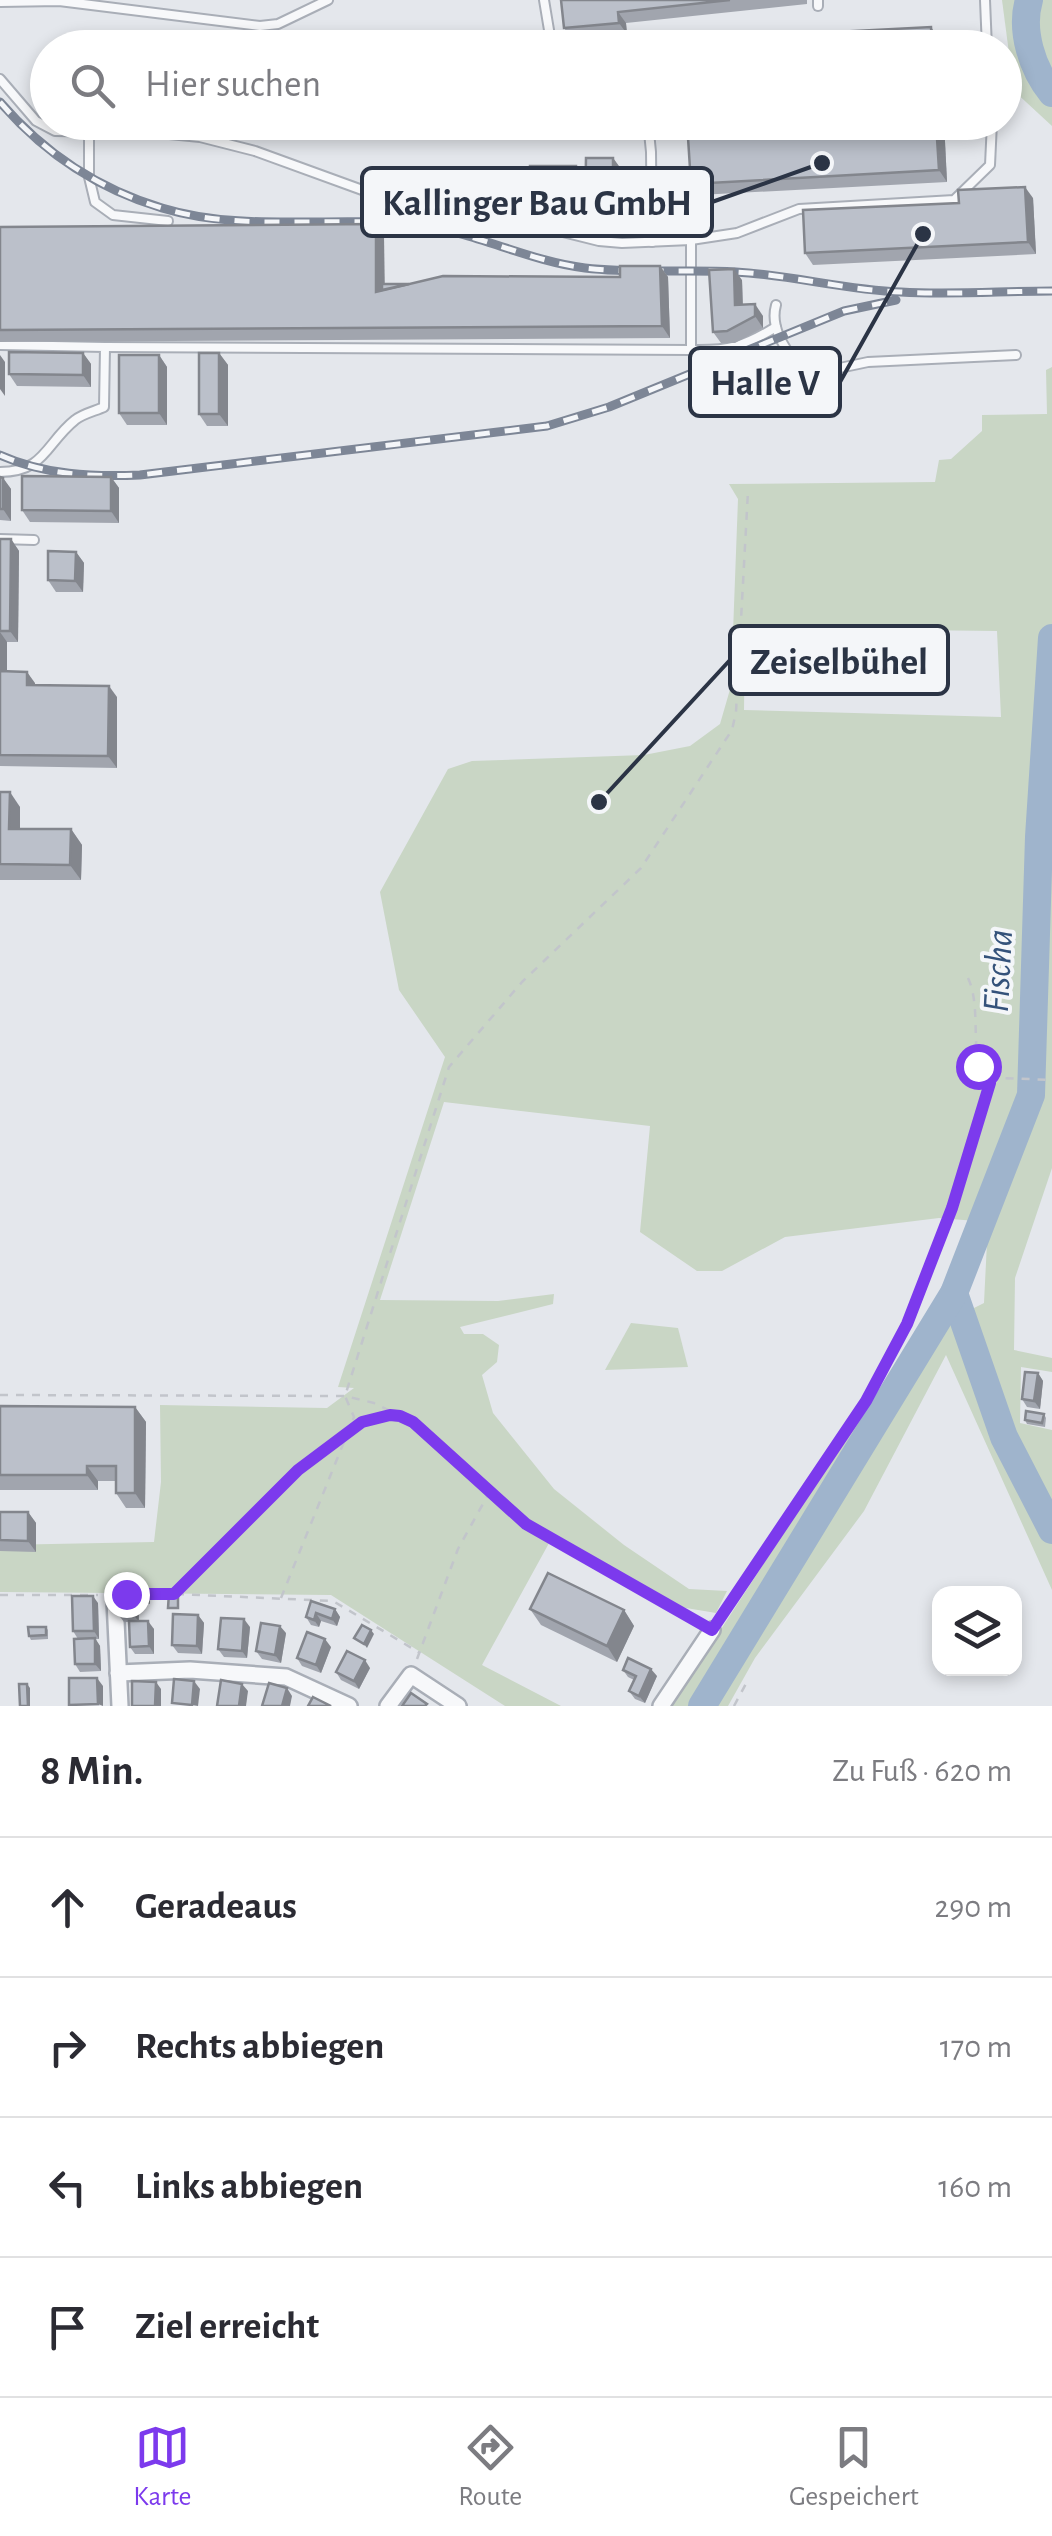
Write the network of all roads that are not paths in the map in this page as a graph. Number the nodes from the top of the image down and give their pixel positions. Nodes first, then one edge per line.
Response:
1 (328, 0) edge
2 (544, 0) edge
3 (985, 0) edge
4 (0, 2) edge
5 (549, 30) edge
6 (986, 30) edge
7 (0, 79) edge
8 (30, 114) edge
9 (89, 140) edge
10 (208, 140) edge
11 (650, 140) edge
12 (991, 140) edge
13 (168, 221) edge
14 (691, 240) junction
15 (652, 242) junction
16 (776, 304) dead end
17 (776, 327) junction
18 (0, 345) edge
19 (106, 347) junction
20 (691, 350) junction
21 (1016, 355) dead end
22 (0, 472) edge
23 (0, 540) edge
24 (34, 540) dead end
25 (115, 1600) edge
26 (712, 1630) road end
27 (118, 1673) junction
28 (120, 1706) edge
29 (349, 1706) edge
30 (388, 1706) edge
31 (458, 1706) edge
32 (661, 1706) edge

1 - 4 lane
2 - 5 lane
3 - 6 lane
7 - 8 lane
9 - 13 lane
10 - 15 lane
11 - 15 lane
12 - 14 lane
14 - 15 lane
14 - 20 lane
16 - 17 lane
17 - 20 lane
17 - 21 lane
18 - 19 lane
19 - 20 lane
19 - 22 lane
23 - 24 lane
25 - 27 street
26 - 32 street
27 - 28 street
27 - 29 street
30 - 31 street

